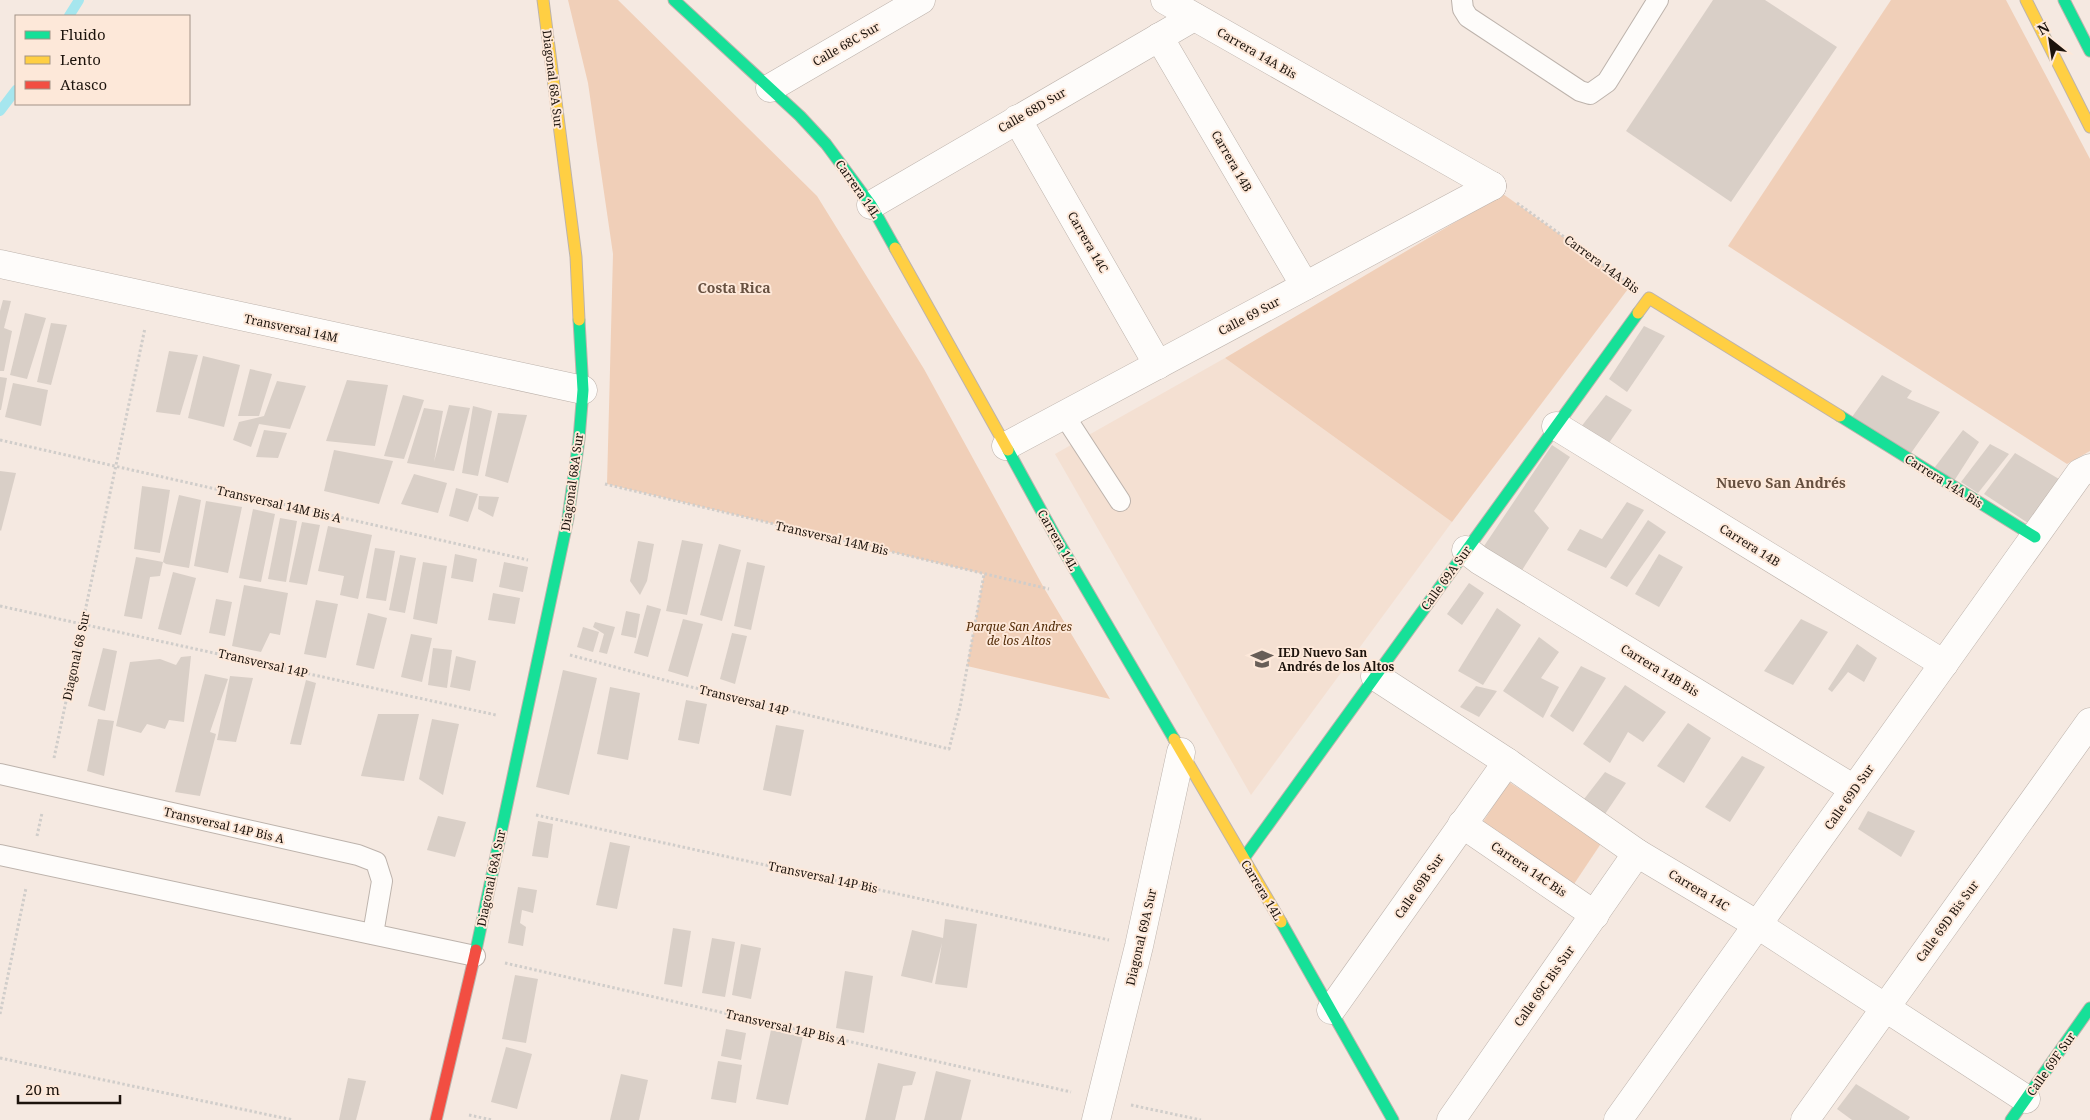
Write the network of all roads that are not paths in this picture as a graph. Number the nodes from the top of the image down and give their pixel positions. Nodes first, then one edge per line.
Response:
1 (543, 0) edge
2 (674, 0) edge
3 (921, 0) edge
4 (1165, 0) edge
5 (1462, 0) edge
6 (1658, 0) edge
7 (2026, 0) edge
8 (2064, 0) edge
9 (1194, 16) junction
10 (1159, 37) junction
11 (2090, 51) edge
12 (770, 88) junction
13 (1017, 119) junction
14 (2090, 127) edge
15 (1492, 186) joint
16 (871, 205) junction
17 (0, 264) edge
18 (1305, 286) junction
19 (1649, 298) joint
20 (1158, 365) junction
21 (583, 390) junction
22 (1064, 415) junction
23 (1556, 426) junction
24 (1006, 446) junction
25 (2085, 471) edge
26 (1120, 501) dead end
27 (2035, 537) junction
28 (1466, 550) junction
29 (1944, 664) junction
30 (1375, 676) junction
31 (2090, 722) edge
32 (1182, 752) junction
33 (1506, 762) junction
34 (0, 774) edge
35 (1854, 789) junction
36 (1462, 824) junction
37 (1638, 853) junction
38 (0, 855) edge
39 (1244, 858) junction
40 (1595, 915) junction
41 (1758, 925) junction
42 (373, 934) junction
43 (475, 956) junction
44 (1885, 1008) junction
45 (2090, 1008) edge
46 (1331, 1010) junction
47 (1098, 1110) edge
48 (2019, 1110) edge
49 (436, 1120) edge
50 (1393, 1120) edge
51 (1451, 1120) edge
52 (1618, 1120) edge
53 (1805, 1120) edge

1 - 21 street, Diagonal 68A Sur
2 - 12 street, Carrera 14L
3 - 12 street, Calle 68C Sur
4 - 9 street, Carrera 14A Bis
5 - 6 lane
7 - 14 street
8 - 11 street
9 - 10 street, Calle 68D Sur
9 - 15 street, Carrera 14A Bis
10 - 13 street, Calle 68D Sur
10 - 18 street, Carrera 14B
12 - 16 street, Carrera 14L
13 - 16 street, Calle 68D Sur
13 - 20 street, Carrera 14C
15 - 18 street, Calle 69 Sur
16 - 24 street, Carrera 14L
17 - 21 street, Transversal 14M
18 - 20 street, Calle 69 Sur
19 - 23 street, Calle 69A Sur
19 - 27 street, Carrera 14A Bis
20 - 22 street, Calle 69 Sur
21 - 43 street, Diagonal 68A Sur
22 - 24 street, Calle 69 Sur
22 - 26 lane
23 - 28 street, Calle 69A Sur
23 - 29 street, Carrera 14B
24 - 32 street, Carrera 14L
25 - 27 street, Calle 69D Sur
27 - 29 street, Calle 69D Sur
28 - 30 street, Calle 69A Sur
28 - 35 street, Carrera 14B Bis
29 - 35 street, Calle 69D Sur
30 - 33 street, Carrera 14C
30 - 39 street, Calle 69A Sur
31 - 44 street, Calle 69D Bis Sur
32 - 39 street, Carrera 14L
32 - 47 street, Diagonal 69A Sur
33 - 36 street, Calle 69B Sur
33 - 37 street, Carrera 14C
34 - 42 lane, Transversal 14P Bis A
35 - 41 street, Calle 69D Sur
36 - 40 street, Carrera 14C Bis
36 - 46 street, Calle 69B Sur
37 - 40 street, Calle 69C Bis Sur
37 - 41 street, Carrera 14C
38 - 42 lane
39 - 46 street, Carrera 14L
40 - 51 street, Calle 69C Bis Sur
41 - 44 street, Carrera 14C
41 - 52 street, Calle 69D Sur
42 - 43 lane
43 - 49 street, Diagonal 68A Sur
44 - 48 street, Carrera 14C
44 - 53 street, Calle 69D Bis Sur
45 - 48 street, Calle 69F Sur
46 - 50 street, Carrera 14L

